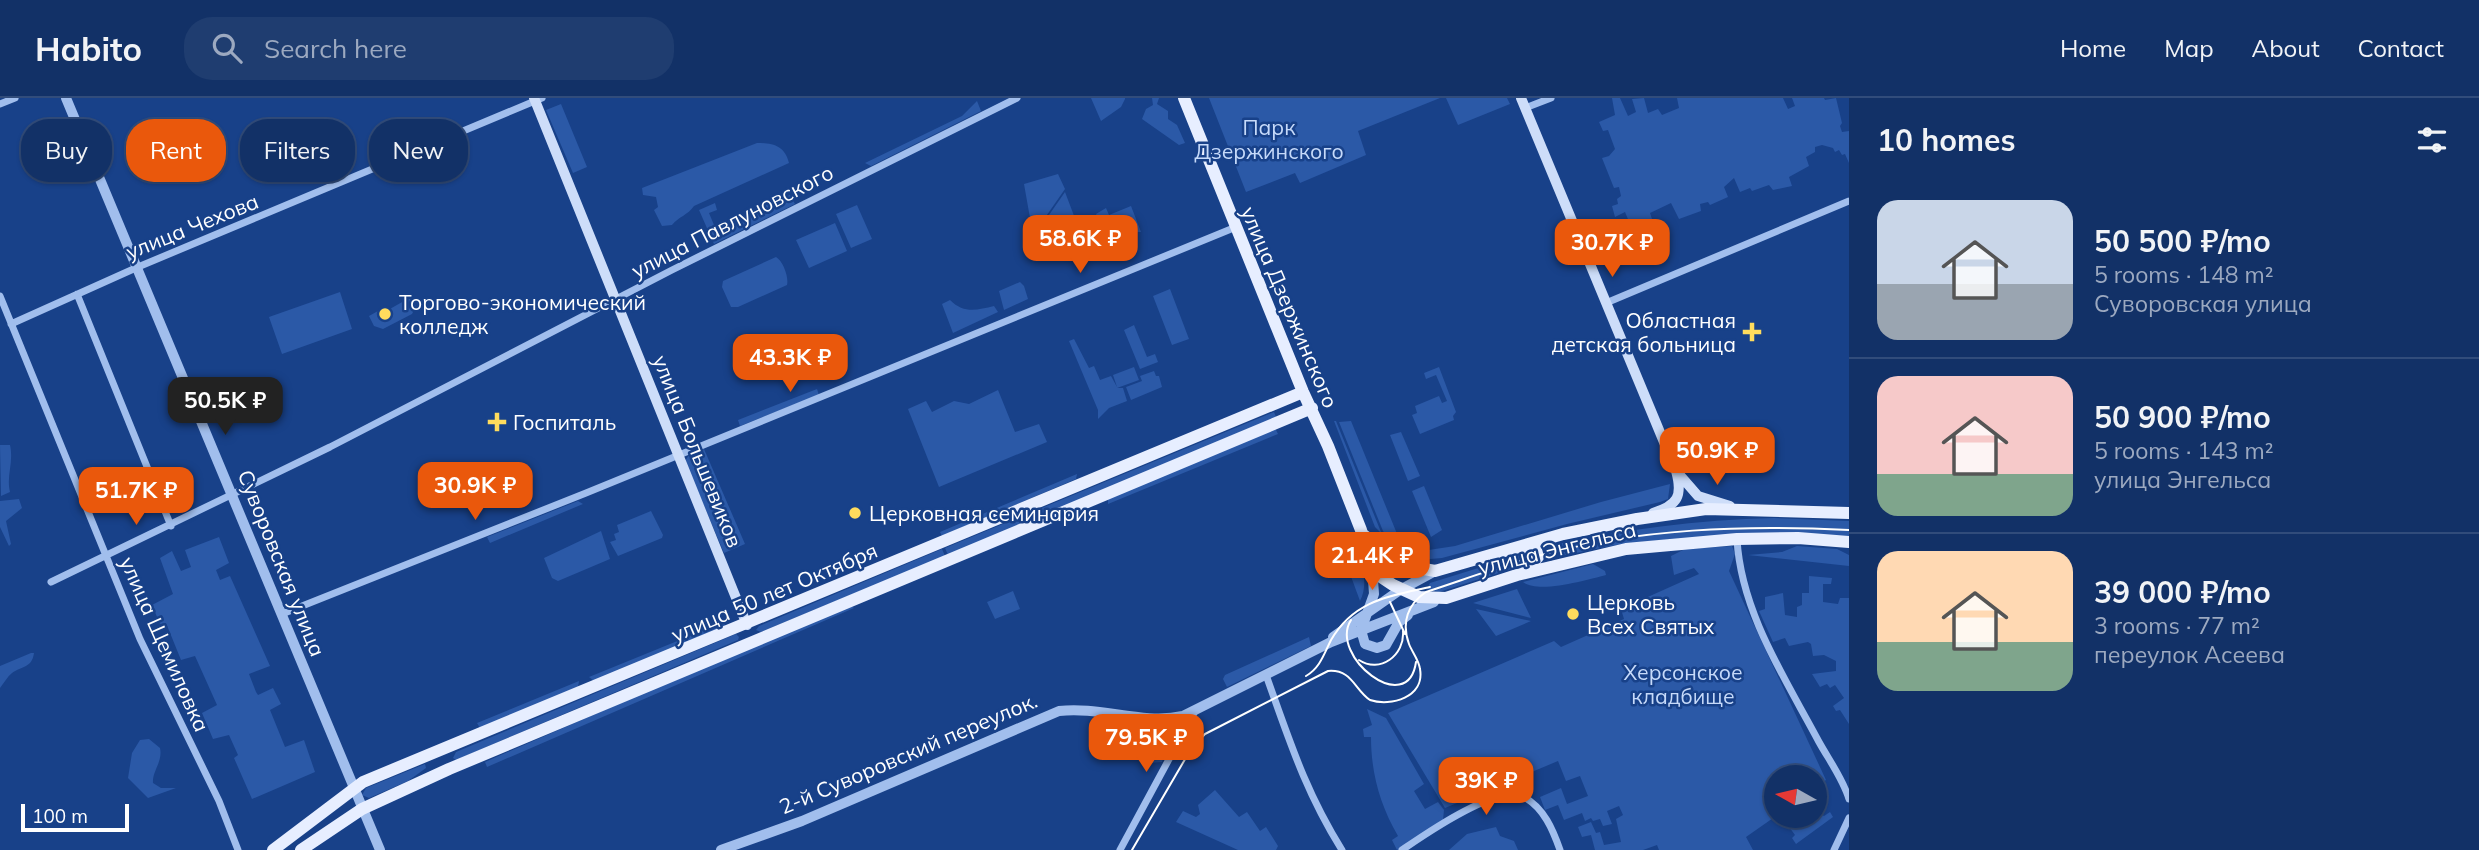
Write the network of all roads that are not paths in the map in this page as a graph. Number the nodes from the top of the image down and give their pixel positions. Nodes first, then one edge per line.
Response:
1 (15, 98) edge
2 (66, 98) edge
3 (1017, 98) edge
4 (1184, 98) edge
5 (1551, 98) edge
6 (537, 99) edge
7 (1523, 103) edge
8 (0, 104) edge
9 (1849, 201) edge
10 (1236, 227) junction
11 (138, 267) junction
12 (77, 294) junction
13 (0, 296) edge
14 (615, 300) junction
15 (1606, 303) junction
16 (11, 324) junction
17 (1303, 392) junction
18 (1312, 408) junction
19 (678, 455) junction
20 (1676, 471) junction
21 (232, 494) junction
22 (1754, 508) junction
23 (1849, 513) edge
24 (1637, 519) junction
25 (171, 526) junction
26 (1362, 530) junction
27 (1563, 534) junction
28 (1737, 539) junction
29 (1849, 541) edge
30 (1511, 548) junction
31 (106, 556) junction
32 (1570, 561) junction
33 (1371, 562) junction
34 (1435, 571) junction
35 (1517, 575) junction
36 (51, 582) dead end
37 (1400, 590) junction
38 (1440, 600) junction
39 (282, 614) junction
40 (1363, 619) junction
41 (747, 625) junction
42 (1361, 630) junction
43 (754, 641) junction
44 (1318, 648) junction
45 (1266, 675) junction
46 (1195, 710) junction
47 (442, 751) junction
48 (424, 758) junction
49 (449, 769) junction
50 (430, 778) junction
51 (353, 788) junction
52 (1849, 799) edge
53 (362, 809) junction
54 (1849, 818) edge
55 (238, 850) edge
56 (273, 850) edge
57 (301, 850) edge
58 (380, 850) edge
59 (721, 850) edge
60 (1120, 850) edge
61 (1342, 850) edge
62 (1402, 850) edge
63 (1560, 850) edge
64 (1834, 850) edge

1 - 8 street
2 - 11 street, Суворовская улица
3 - 14 street, улица Павлуновского
4 - 10 main road, улица Дзержинского
5 - 7 street
6 - 11 street, улица Чехова
6 - 14 main road, улица Большевиков
7 - 15 main road
9 - 15 street
10 - 17 main road, улица Дзержинского
10 - 19 street
11 - 12 street, улица Чехова
11 - 21 street, Суворовская улица
12 - 16 street, улица Чехова
12 - 25 street
13 - 16 street, улица Щемиловка
14 - 19 main road, улица Большевиков
14 - 21 street, улица Павлуновского
15 - 20 main road
16 - 31 street, улица Щемиловка
17 - 18 main road, улица Дзержинского
17 - 41 main road, улица 50 лет Октября
18 - 26 main road, улица Дзержинского
18 - 43 main road, улица 50 лет Октября
19 - 39 street
19 - 41 main road, улица Большевиков
20 - 22 main road
20 - 24 main road
21 - 25 street, улица Павлуновского
21 - 39 street, Суворовская улица
22 - 23 main road, улица Энгельса
22 - 24 main road, улица Энгельса
24 - 27 main road, улица Энгельса
25 - 31 street, улица Павлуновского
26 - 33 main road, улица Энгельса
26 - 34 main road, улица Энгельса
27 - 30 main road, улица Энгельса
27 - 32 main road
28 - 29 main road, улица Энгельса
28 - 32 main road, улица Энгельса
28 - 52 street
30 - 34 main road, улица Энгельса
30 - 35 main road
31 - 36 street, улица Павлуновского
31 - 55 street, улица Щемиловка
32 - 35 main road, улица Энгельса
33 - 37 main road, улица Энгельса
33 - 40 street
34 - 37 street
35 - 38 main road, улица Энгельса
37 - 38 main road, улица Энгельса
37 - 40 street
38 - 42 street
38 - 42 street
39 - 51 street, Суворовская улица
40 - 42 street
40 - 44 street
41 - 43 main road
41 - 47 main road, улица 50 лет Октября
42 - 44 street
43 - 49 main road, улица 50 лет Октября
44 - 45 street, 2-й Суворовский переулок.
45 - 46 street, 2-й Суворовский переулок.
45 - 61 street
46 - 59 street, 2-й Суворовский переулок.
46 - 60 street
47 - 48 main road, улица 50 лет Октября
47 - 49 main road
48 - 50 main road
48 - 51 main road, улица 50 лет Октября
49 - 50 main road, улица 50 лет Октября
50 - 53 main road, улица 50 лет Октября
51 - 53 street, Суворовская улица
51 - 56 main road, улица 50 лет Октября
53 - 57 main road, улица 50 лет Октября
53 - 58 street, Суворовская улица
54 - 64 street
62 - 63 street

